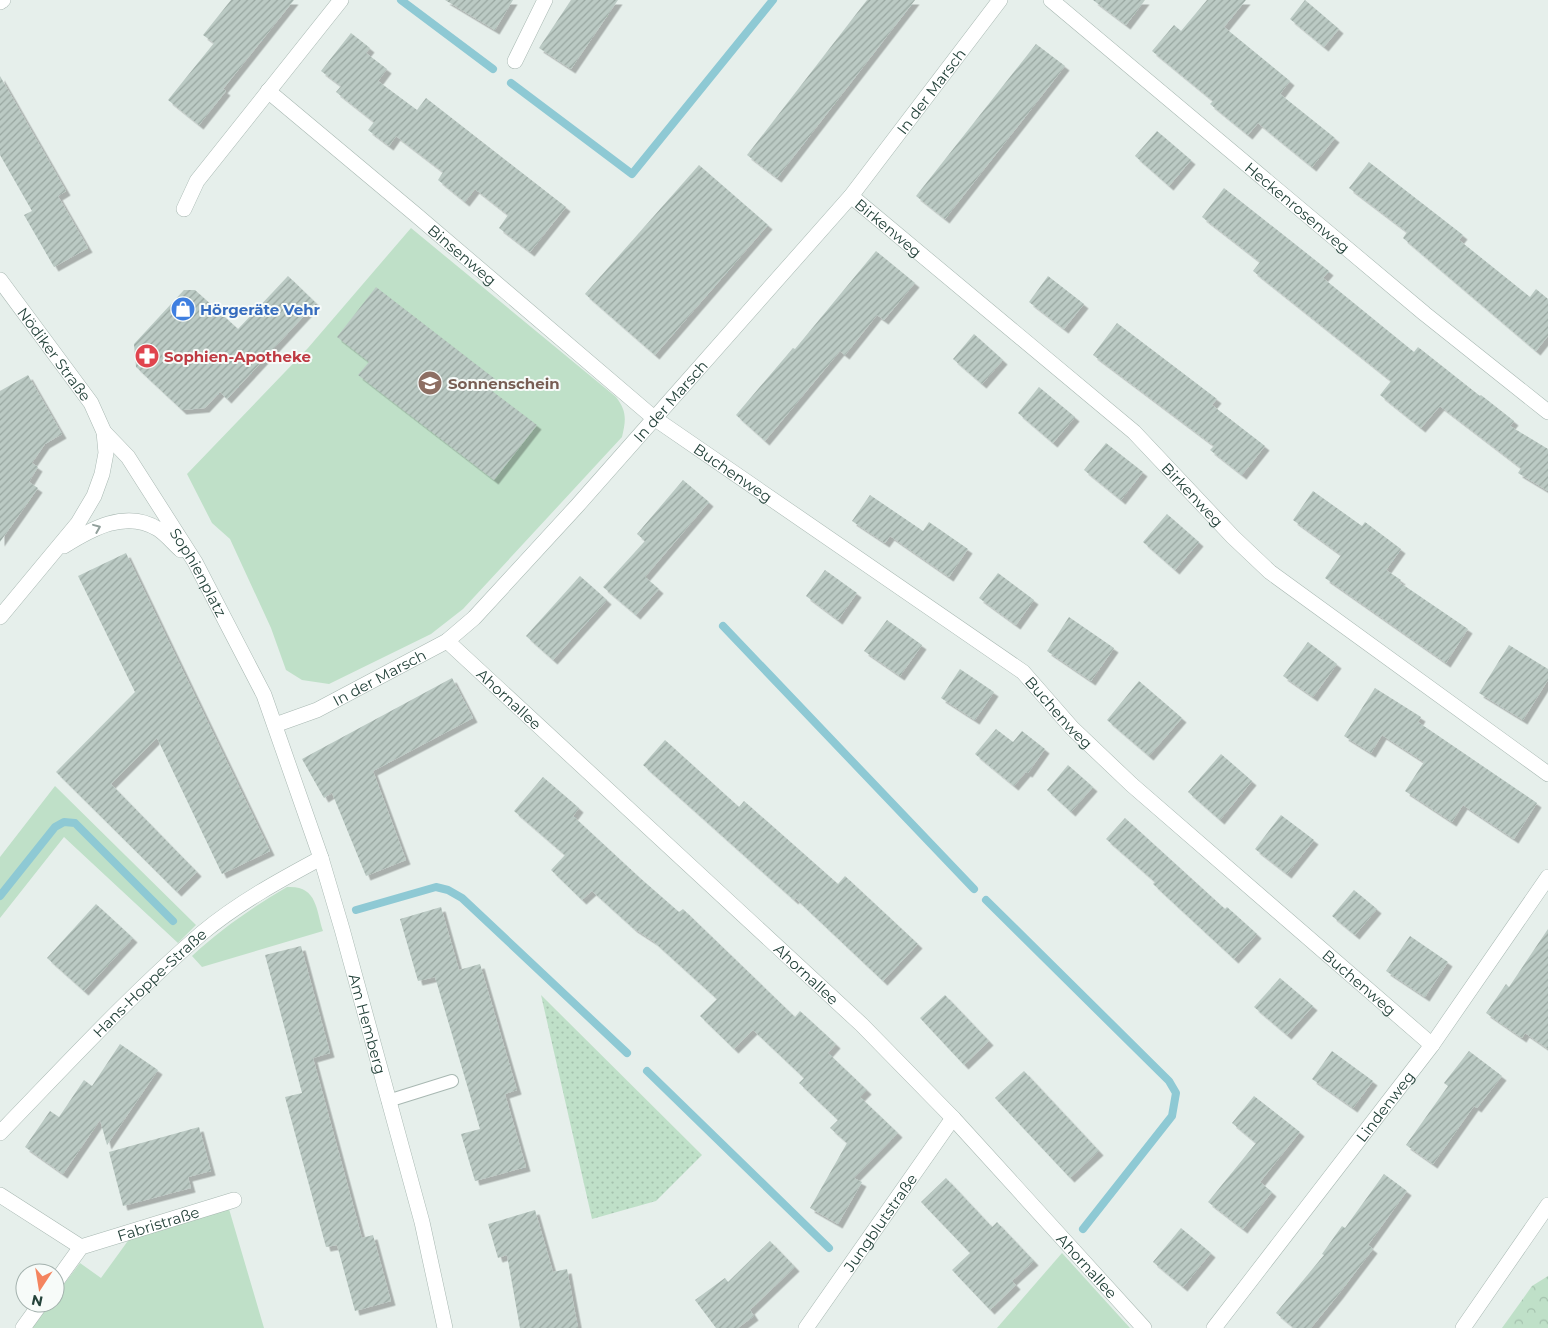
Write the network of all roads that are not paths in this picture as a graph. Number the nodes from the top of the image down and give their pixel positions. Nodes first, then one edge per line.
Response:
1 (341, 0) edge
2 (544, 0) edge
3 (1000, 0) edge
4 (1051, 0) edge
5 (515, 62) dead end
6 (268, 92) junction
7 (851, 196) junction
8 (184, 209) dead end
9 (0, 280) edge
10 (1548, 412) edge
11 (654, 418) junction
12 (104, 432) junction
13 (55, 552) junction
14 (195, 562) junction
15 (0, 617) edge
16 (446, 641) junction
17 (275, 725) junction
18 (1548, 774) edge
19 (321, 858) junction
20 (1548, 877) edge
21 (1432, 1045) junction
22 (452, 1081) dead end
23 (388, 1101) junction
24 (953, 1118) junction
25 (0, 1133) edge
26 (0, 1195) edge
27 (234, 1200) dead end
28 (1548, 1205) edge
29 (81, 1247) junction
30 (65, 1269) edge
31 (34, 1313) edge
32 (23, 1328) edge
33 (445, 1328) edge
34 (806, 1328) edge
35 (1144, 1328) edge
36 (1214, 1328) edge
37 (1463, 1328) edge

1 - 6 street
2 - 5 street
3 - 7 street, In der Marsch
4 - 10 street, Heckenrosenweg
6 - 8 street
6 - 11 street, Binsenweg
7 - 11 street, In der Marsch
7 - 18 street, Birkenweg
9 - 12 street, Nödiker Straße
11 - 16 street, In der Marsch
11 - 21 street, Buchenweg
12 - 13 street
12 - 14 street, Sophienplatz
13 -> 14 street
13 - 15 street
14 - 17 street, Sophienplatz
16 - 17 street, In der Marsch
16 - 24 street, Ahornallee
17 - 19 street, Am Hemberg
19 - 23 street, Am Hemberg
19 - 25 street, Hans-Hoppe-Straße
20 - 21 street, Lindenweg
21 - 36 street, Lindenweg
22 - 23 lane
23 - 33 street, Am Hemberg
24 - 34 street, Jungblutstraße
24 - 35 street, Ahornallee
26 - 29 street
27 - 29 street, Fabristraße
28 - 37 street
29 - 30 street
31 - 32 street

